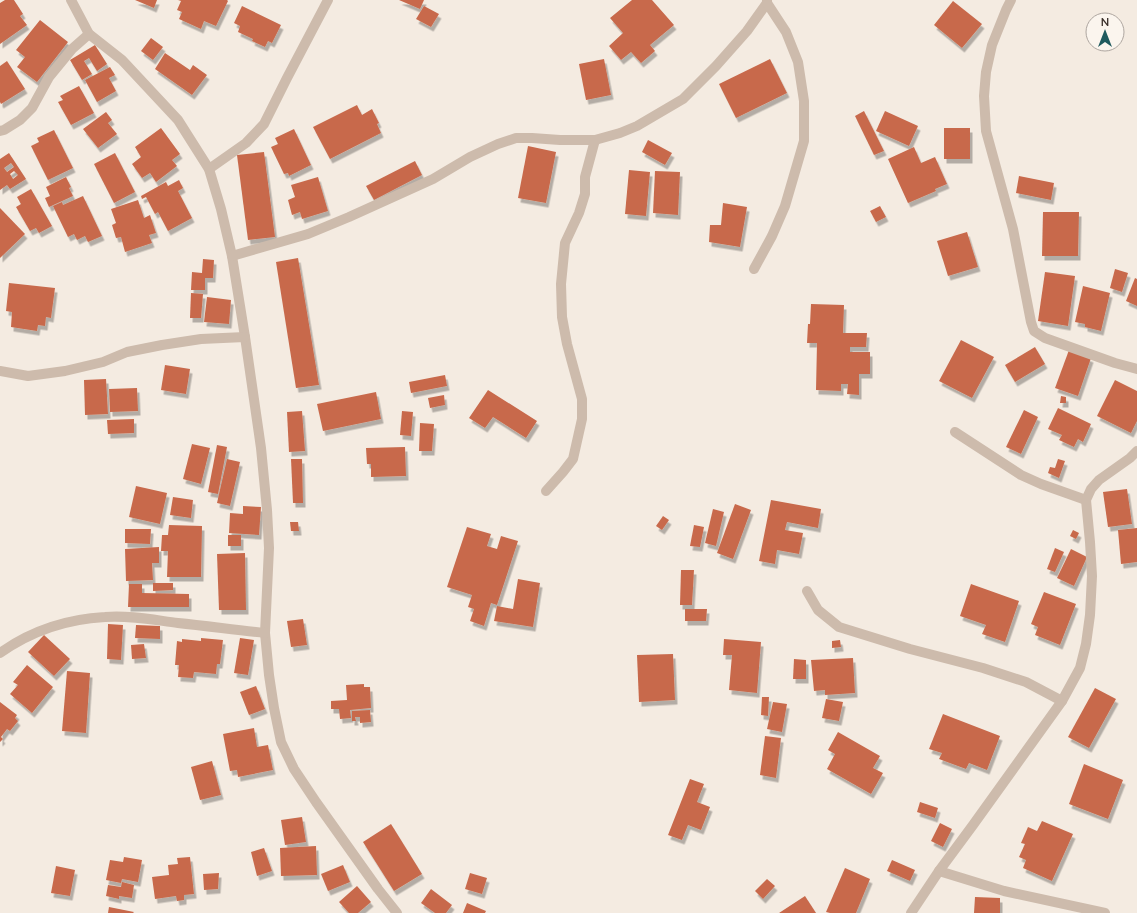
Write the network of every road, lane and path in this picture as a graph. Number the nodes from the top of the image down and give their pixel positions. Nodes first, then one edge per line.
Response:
1 (71, 0) edge
2 (328, 0) edge
3 (1011, 0) edge
4 (767, 2) edge
5 (90, 34) junction
6 (0, 131) edge
7 (595, 140) junction
8 (209, 169) junction
9 (232, 256) junction
10 (754, 269) dead end
11 (245, 337) junction
12 (1137, 369) edge
13 (0, 372) edge
14 (955, 432) dead end
15 (1137, 451) edge
16 (546, 491) dead end
17 (1086, 500) junction
18 (807, 591) dead end
19 (265, 633) junction
20 (0, 653) edge
21 (1062, 701) junction
22 (939, 871) junction
23 (397, 913) edge
24 (911, 913) edge
25 (1105, 913) edge

1 - 5 street
2 - 8 street
3 - 12 street
4 - 7 street
4 - 10 street
5 - 6 street
5 - 8 street
7 - 9 street
7 - 16 street
8 - 9 street
9 - 11 street
11 - 13 street
11 - 19 street
14 - 17 street
15 - 17 street
17 - 21 street
18 - 21 street
19 - 20 street
19 - 23 street
21 - 22 street
22 - 24 street
22 - 25 street

